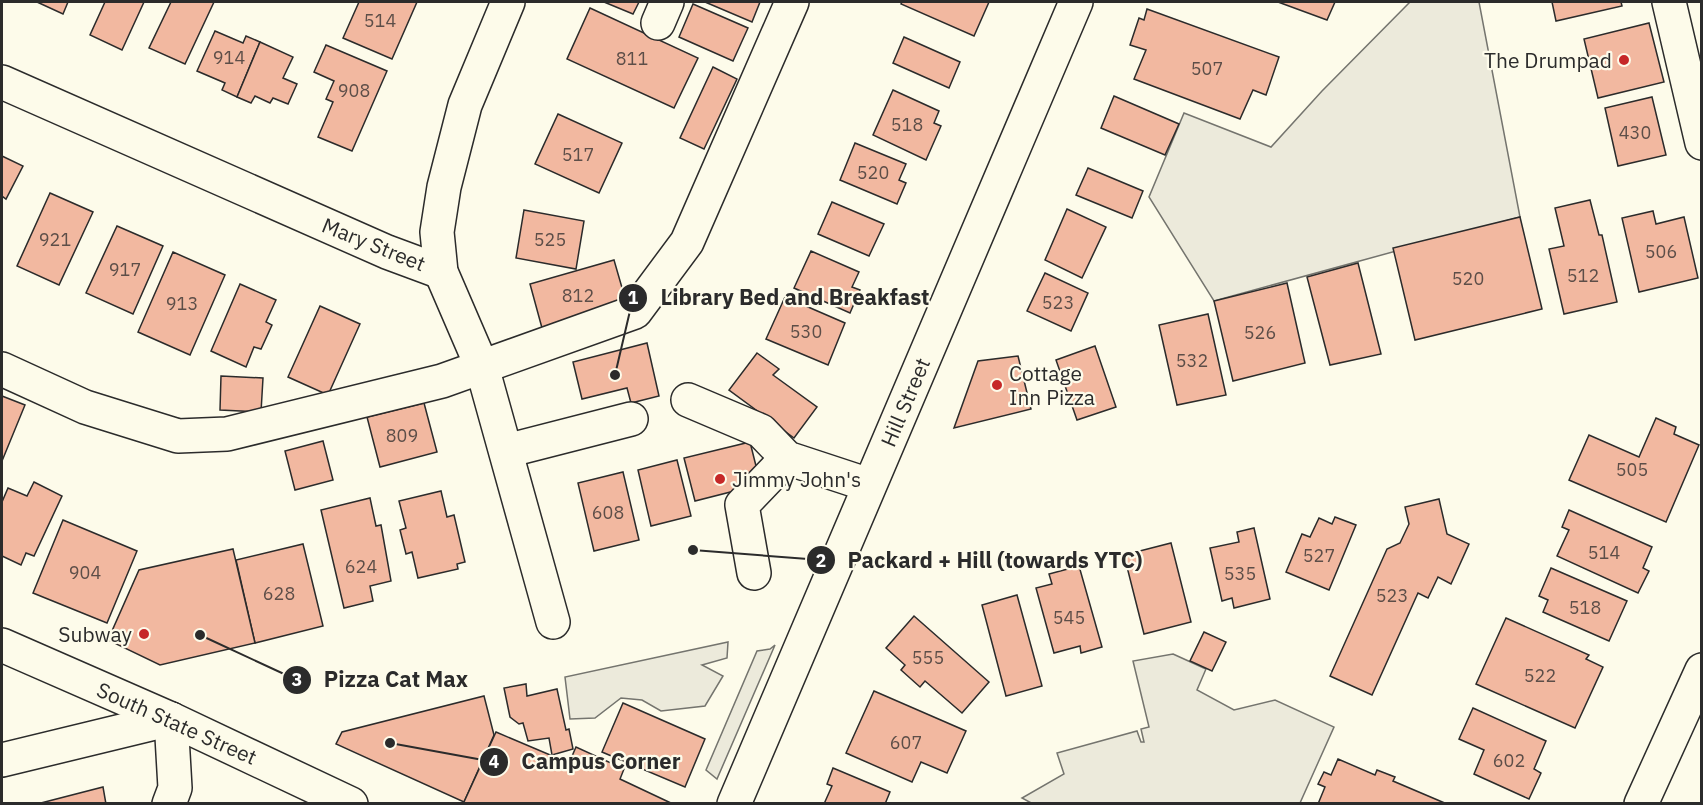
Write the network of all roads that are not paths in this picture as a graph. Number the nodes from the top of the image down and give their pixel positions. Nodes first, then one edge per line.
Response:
1 (508, 2) edge
2 (792, 2) edge
3 (1076, 2) edge
4 (1669, 2) edge
5 (2, 82) edge
6 (1701, 143) edge
7 (441, 272) junction
8 (482, 367) junction
9 (2, 369) edge
10 (688, 400) dead end
11 (631, 419) dead end
12 (506, 451) junction
13 (788, 458) junction
14 (869, 485) junction
15 (754, 573) dead end
16 (553, 622) dead end
17 (2, 645) edge
18 (1701, 670) edge
19 (171, 719) junction
20 (2, 760) edge
21 (169, 804) edge
22 (351, 804) edge
23 (734, 804) edge
24 (1641, 804) edge

1 - 7 street
2 - 8 street
3 - 14 street, Hill Street
4 - 6 street
5 - 7 street, Mary Street
7 - 8 street, Mary Street
8 - 9 street
8 - 12 street, Mary Street
10 - 13 street
11 - 12 street
12 - 16 street, Mary Street
13 - 14 street
13 - 15 street
14 - 23 street, Hill Street
17 - 19 street, South State Street
18 - 24 street
19 - 20 street
19 - 21 street
19 - 22 street, South State Street

